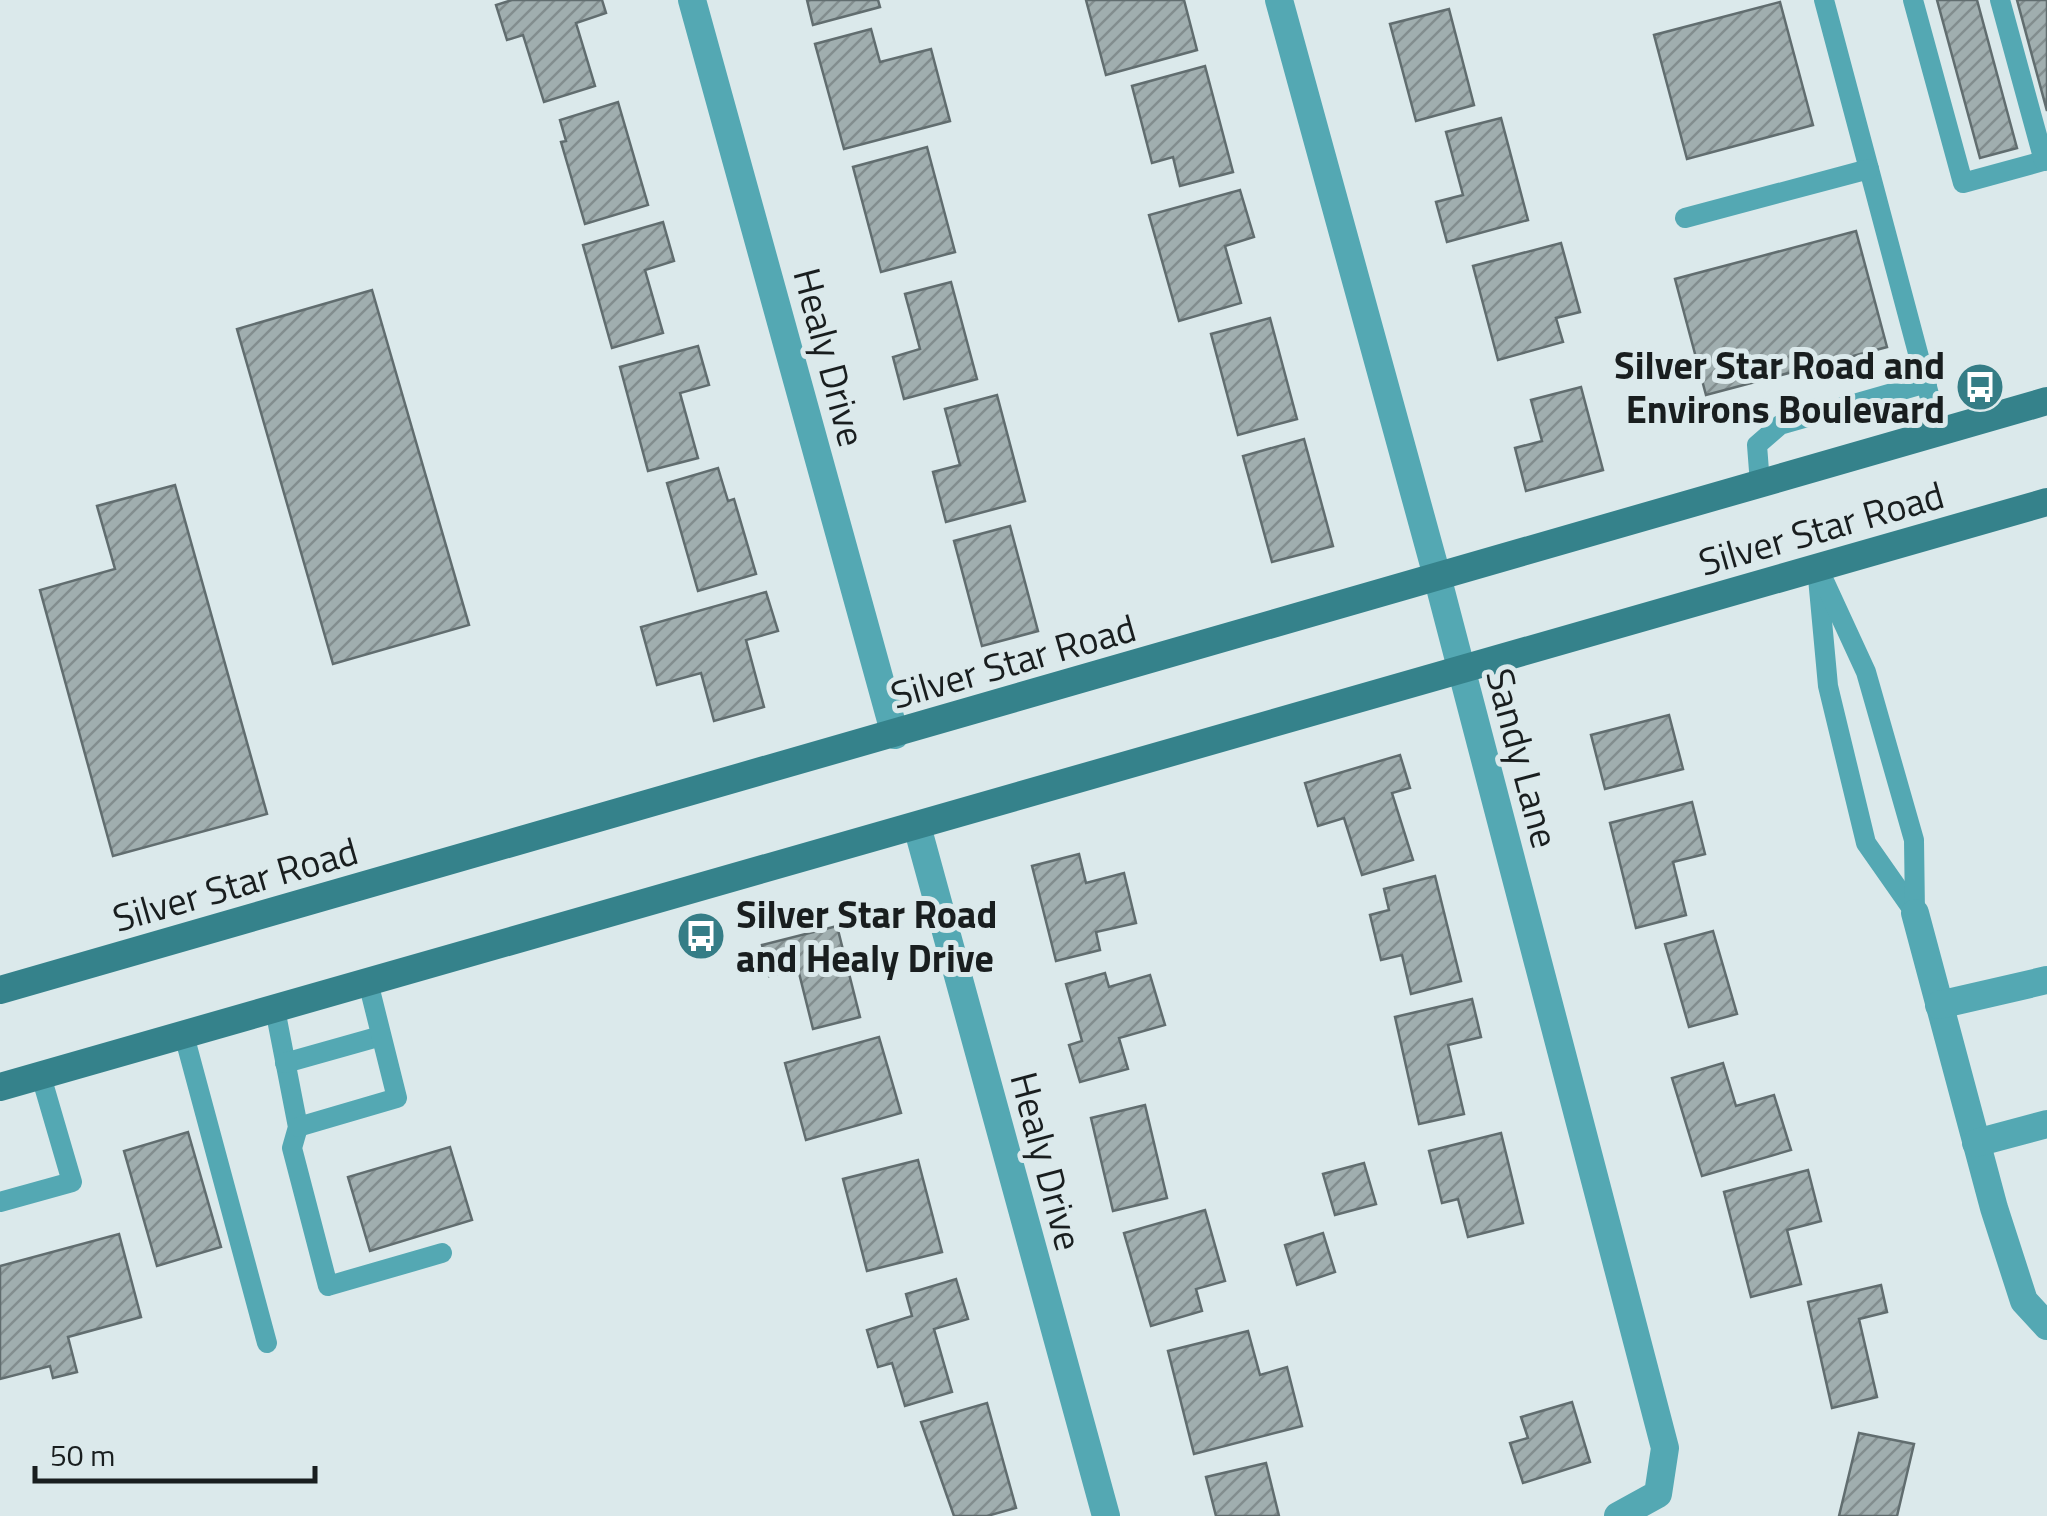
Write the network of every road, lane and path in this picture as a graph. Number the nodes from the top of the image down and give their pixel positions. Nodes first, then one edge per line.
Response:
1 (692, 0) edge
2 (1279, 0) edge
3 (1824, 0) edge
4 (1913, 0) edge
5 (2000, 0) edge
6 (2045, 160) edge
7 (1870, 168) junction
8 (1684, 218) dead end
9 (1927, 384) junction
10 (2047, 401) edge
11 (1939, 432) junction
12 (1760, 484) junction
13 (2047, 502) edge
14 (1818, 568) junction
15 (1437, 576) junction
16 (1461, 670) junction
17 (895, 735) junction
18 (917, 826) junction
19 (1914, 913) junction
20 (2047, 980) edge
21 (368, 982) junction
22 (0, 990) edge
23 (1939, 1005) junction
24 (275, 1009) junction
25 (184, 1035) junction
26 (381, 1036) junction
27 (286, 1063) junction
28 (41, 1076) junction
29 (0, 1088) edge
30 (2047, 1124) edge
31 (298, 1127) junction
32 (1976, 1143) junction
33 (0, 1202) edge
34 (442, 1252) dead end
35 (2047, 1326) edge
36 (267, 1344) dead end
37 (1106, 1516) edge
38 (1618, 1516) edge

1 - 17 street, Healy Drive
2 - 15 street, Sandy Lane
3 - 7 lane
4 - 6 lane
5 - 6 lane
7 - 8 lane
7 - 9 lane
9 - 11 lane
9 - 12 lane
10 - 11 main road, Silver Star Road
11 - 12 main road, Silver Star Road
12 - 15 main road, Silver Star Road
13 - 14 main road, Silver Star Road
14 - 16 main road, Silver Star Road
14 - 19 lane
14 - 19 lane
15 - 16 street, Sandy Lane
15 - 17 main road, Silver Star Road
16 - 18 main road, Silver Star Road
16 - 38 street, Sandy Lane
17 - 22 main road, Silver Star Road
18 - 21 main road, Silver Star Road
18 - 37 street, Healy Drive
19 - 23 street
20 - 23 street
21 - 24 main road, Silver Star Road
21 - 26 lane
23 - 32 street
24 - 25 main road, Silver Star Road
24 - 27 lane
25 - 28 main road, Silver Star Road
25 - 36 lane
26 - 27 lane
26 - 31 lane
27 - 31 lane
28 - 29 main road, Silver Star Road
28 - 33 lane
30 - 32 street
31 - 34 lane
32 - 35 street

